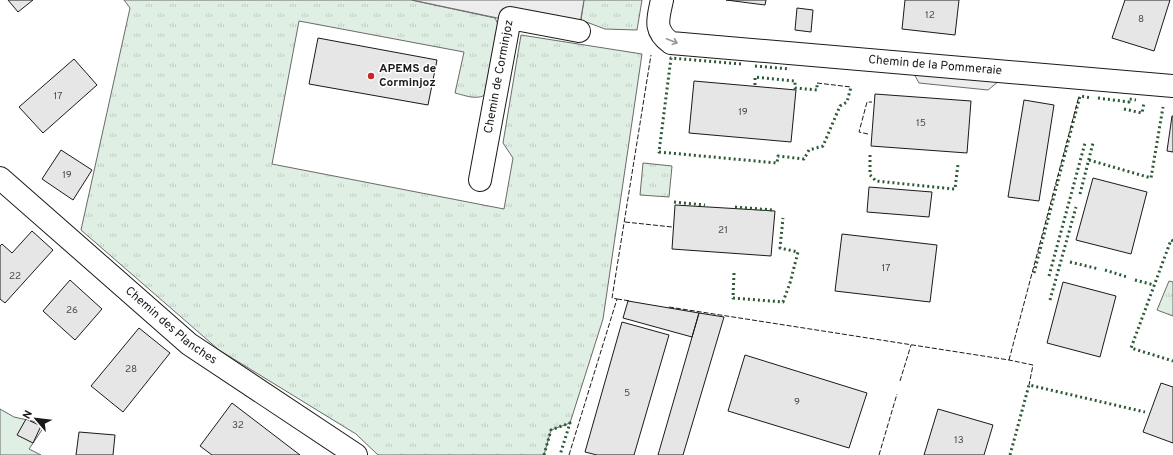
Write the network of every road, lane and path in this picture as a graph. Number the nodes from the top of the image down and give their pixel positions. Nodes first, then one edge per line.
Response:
1 (662, 0) edge
2 (579, 30) dead end
3 (1173, 86) edge
4 (0, 178) edge
5 (480, 180) dead end
6 (356, 455) edge

1 -> 3 street, Chemin de la Pommeraie
2 - 5 street, Chemin de Corminjoz
4 - 6 street, Chemin des Planches

